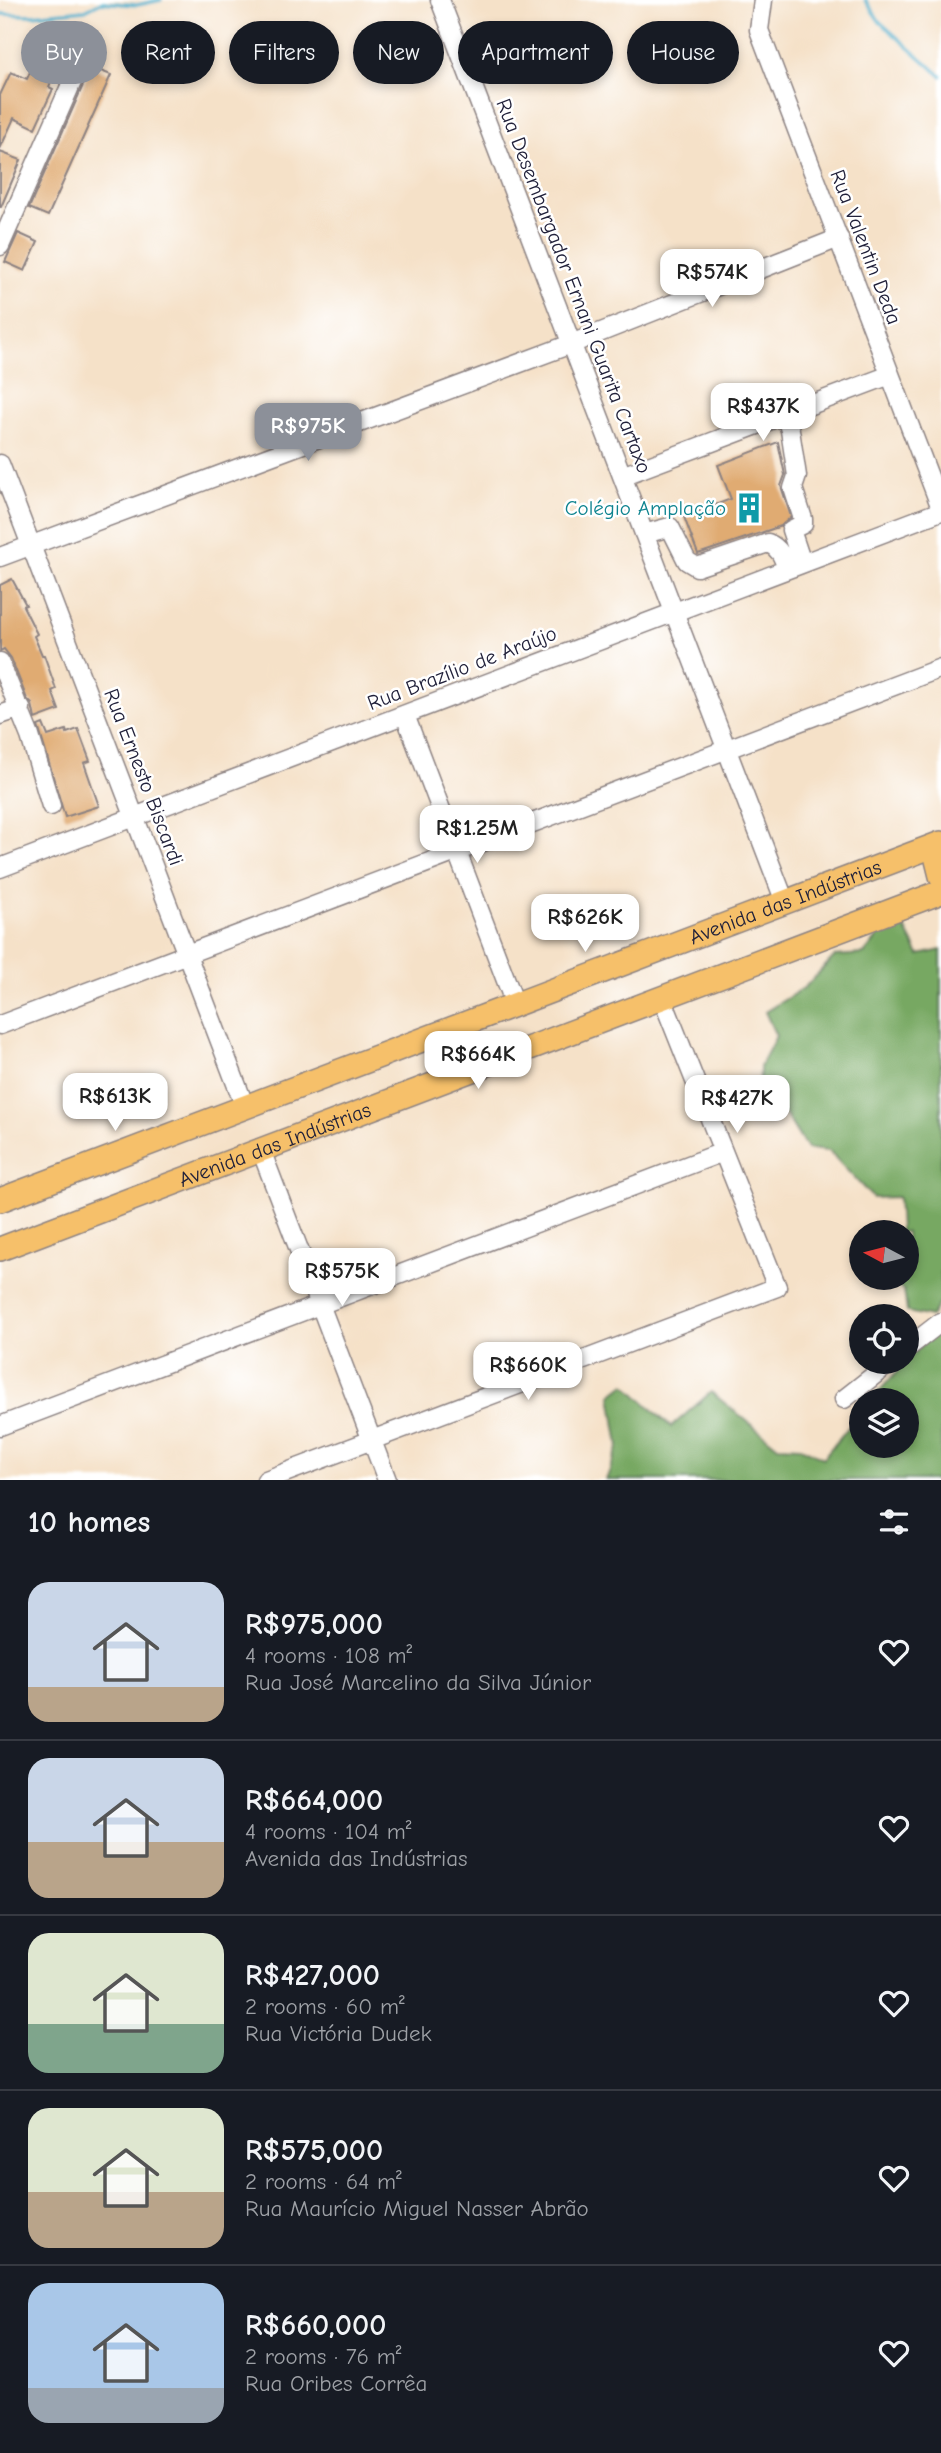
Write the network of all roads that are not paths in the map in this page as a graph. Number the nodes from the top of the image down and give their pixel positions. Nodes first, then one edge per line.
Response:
1 (440, 0) edge
2 (763, 0) edge
3 (71, 84) edge
4 (839, 238) junction
5 (0, 246) edge
6 (571, 344) junction
7 (890, 375) junction
8 (785, 414) junction
9 (0, 464) edge
10 (622, 476) junction
11 (941, 510) edge
12 (644, 534) junction
13 (31, 546) junction
14 (0, 557) edge
15 (795, 566) junction
16 (674, 612) junction
17 (0, 662) edge
18 (941, 668) edge
19 (20, 708) junction
20 (0, 715) edge
21 (405, 715) junction
22 (727, 750) junction
23 (51, 806) dead end
24 (135, 817) junction
25 (941, 844) edge
26 (457, 852) junction
27 (0, 868) edge
28 (941, 876) edge
29 (941, 892) edge
30 (785, 902) junction
31 (187, 954) junction
32 (662, 998) junction
33 (515, 1004) junction
34 (0, 1025) edge
35 (245, 1107) junction
36 (261, 1150) junction
37 (723, 1152) junction
38 (0, 1200) edge
39 (0, 1249) edge
40 (320, 1305) junction
41 (941, 1322) edge
42 (919, 1339) edge
43 (876, 1374) edge
44 (844, 1399) dead end
45 (0, 1426) edge
46 (372, 1440) junction
47 (266, 1480) edge
48 (387, 1480) edge

1 - 6 street, Rua Desembargador Ernani Guarita Cartaxo
2 - 4 street, Rua Valentin Deda
3 - 5 street
4 - 6 street
4 - 7 street, Rua Valentin Deda
6 - 10 street, Rua Desembargador Ernani Guarita Cartaxo
6 - 13 street
7 - 8 street
7 - 11 street, Rua Valentin Deda
8 - 10 street
8 - 15 street
9 - 13 street, Rua Ernesto Biscardi
10 - 12 street, Rua Desembargador Ernani Guarita Cartaxo
11 - 15 street, Rua Brazílio de Araújo
12 - 15 street
12 - 16 street, Rua Desembargador Ernani Guarita Cartaxo
13 - 14 street
13 - 24 street, Rua Ernesto Biscardi
15 - 16 street, Rua Brazílio de Araújo
16 - 21 street, Rua Brazílio de Araújo
16 - 22 street, Rua Desembargador Ernani Guarita Cartaxo
17 - 19 street
18 - 22 street
19 - 20 street
19 - 23 street
21 - 24 street, Rua Brazílio de Araújo
21 - 26 street
22 - 26 street
22 - 30 street, Rua Desembargador Ernani Guarita Cartaxo
24 - 27 street, Rua Brazílio de Araújo
24 - 31 street, Rua Ernesto Biscardi
25 - 28 main road
25 - 30 main road, Avenida das Indústrias
26 - 31 street
26 - 33 street
29 - 32 main road, Avenida das Indústrias
30 - 33 main road, Avenida das Indústrias
31 - 34 street
31 - 35 street, Rua Ernesto Biscardi
32 - 36 main road, Avenida das Indústrias
32 - 37 street
33 - 35 main road, Avenida das Indústrias
35 - 38 main road, Avenida das Indústrias
36 - 39 main road, Avenida das Indústrias
36 - 40 street
37 - 40 street
37 - 46 street
40 - 45 street
40 - 46 street
41 - 42 street
43 - 44 street
46 - 47 street
46 - 48 street

